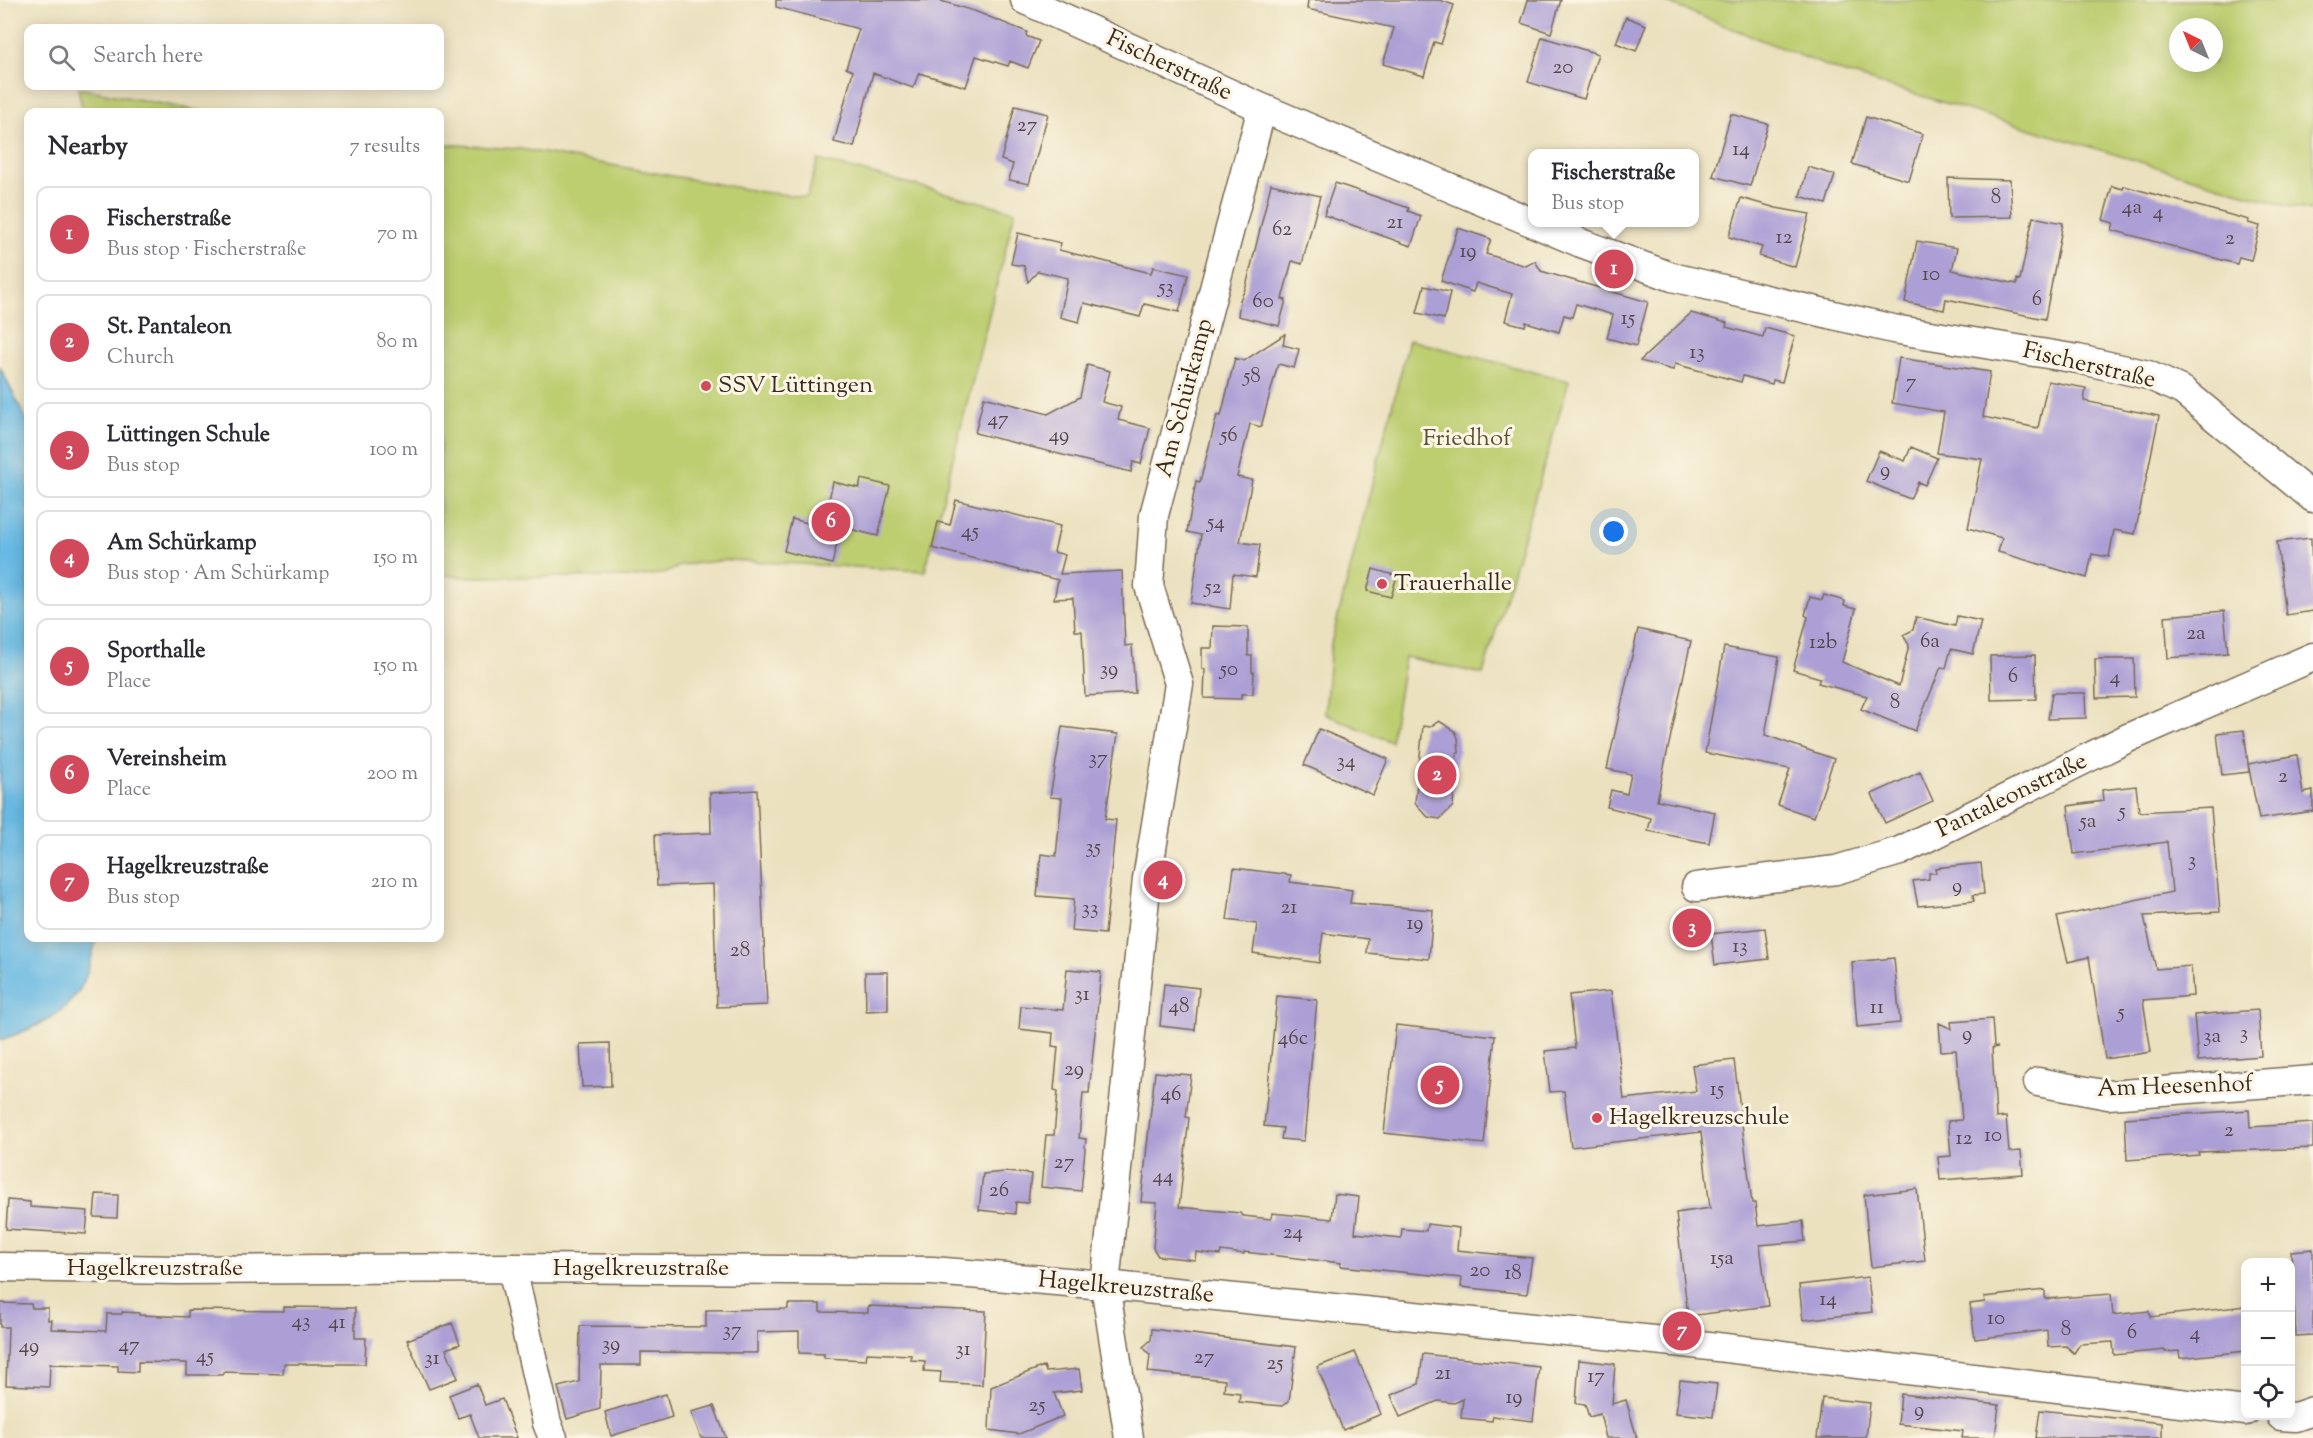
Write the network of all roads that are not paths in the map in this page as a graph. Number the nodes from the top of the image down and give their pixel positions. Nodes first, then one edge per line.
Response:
1 (1024, 0) edge
2 (1262, 108) junction
3 (1528, 221) edge
4 (1543, 227) edge
5 (2313, 498) edge
6 (2313, 657) edge
7 (1696, 887) dead end
8 (2313, 1080) edge
9 (2038, 1082) dead end
10 (0, 1268) edge
11 (512, 1268) junction
12 (1105, 1285) junction
13 (2241, 1410) edge
14 (553, 1438) edge
15 (1130, 1438) edge

1 - 2 street, Fischerstraße
2 - 3 street, Fischerstraße
2 - 12 street, Am Schürkamp
4 - 5 street, Fischerstraße
6 - 7 street, Pantaleonstraße
8 - 9 street, Am Heesenhof
10 - 11 street, Hagelkreuzstraße
11 - 12 street, Hagelkreuzstraße
11 - 14 street
12 - 13 street, Hagelkreuzstraße
12 - 15 street, Am Schürkamp

